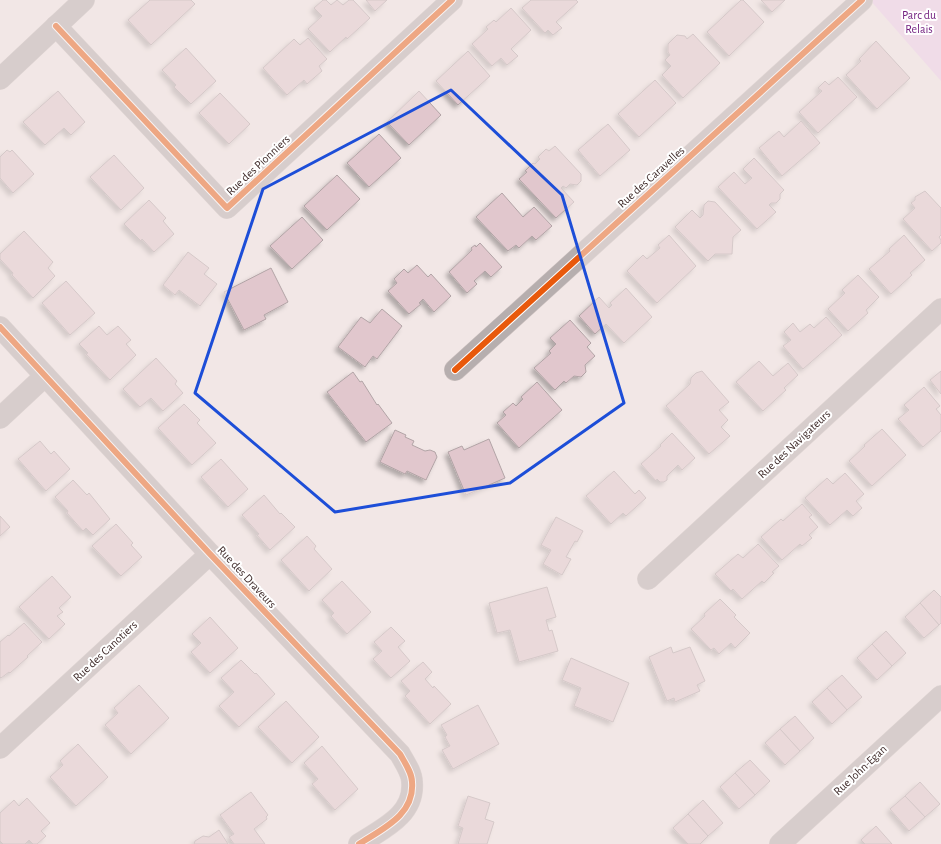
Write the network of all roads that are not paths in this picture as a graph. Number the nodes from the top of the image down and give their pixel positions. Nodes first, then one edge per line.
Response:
1 (84, 0) edge
2 (452, 0) edge
3 (862, 0) edge
4 (56, 26) junction
5 (0, 79) edge
6 (941, 309) edge
7 (0, 327) edge
8 (455, 370) dead end
9 (45, 376) junction
10 (0, 418) edge
11 (210, 554) junction
12 (648, 580) dead end
13 (941, 696) edge
14 (0, 748) edge
15 (359, 844) edge
16 (780, 844) edge

1 - 4 street
2 - 4 street, Rue des Pionniers
3 - 8 street, Rue des Caravelles
4 - 5 street
6 - 12 street, Rue des Navigateurs
7 - 9 street, Rue des Draveurs
9 - 10 street
9 - 11 street, Rue des Draveurs
11 - 14 street, Rue des Canotiers
11 - 15 street, Rue des Draveurs
13 - 16 street, Rue John-Egan

